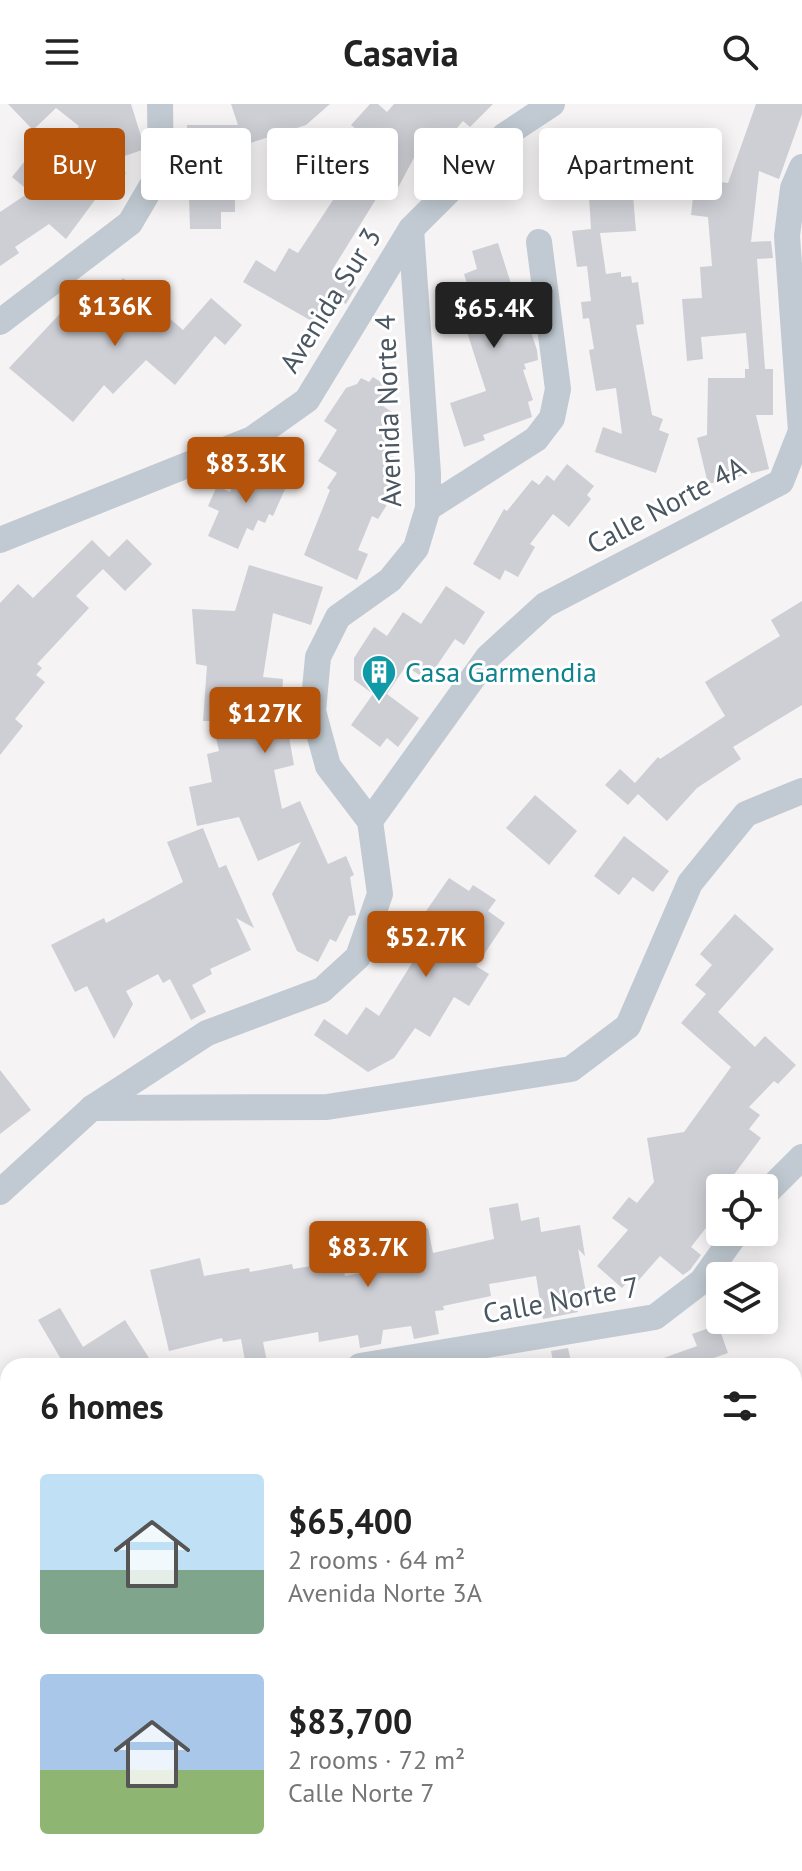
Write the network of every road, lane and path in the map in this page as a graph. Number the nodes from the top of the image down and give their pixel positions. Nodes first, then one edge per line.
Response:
1 (160, 104) edge
2 (552, 104) edge
3 (802, 167) edge
4 (411, 229) junction
5 (539, 242) dead end
6 (0, 322) edge
7 (428, 508) junction
8 (0, 540) edge
9 (802, 791) edge
10 (370, 821) junction
11 (92, 1108) junction
12 (802, 1157) edge
13 (778, 1181) edge
14 (0, 1192) edge
15 (727, 1246) edge
16 (408, 1358) edge

1 - 6 street
2 - 4 street, Avenida Sur 3
3 - 10 street, Calle Norte 4A
4 - 7 street, Avenida Norte 4
4 - 8 street, Avenida Sur 3
5 - 7 street
7 - 10 street, Avenida Norte 4
9 - 11 street
10 - 11 street
11 - 14 street
12 - 13 street
15 - 16 street, Calle Norte 7

